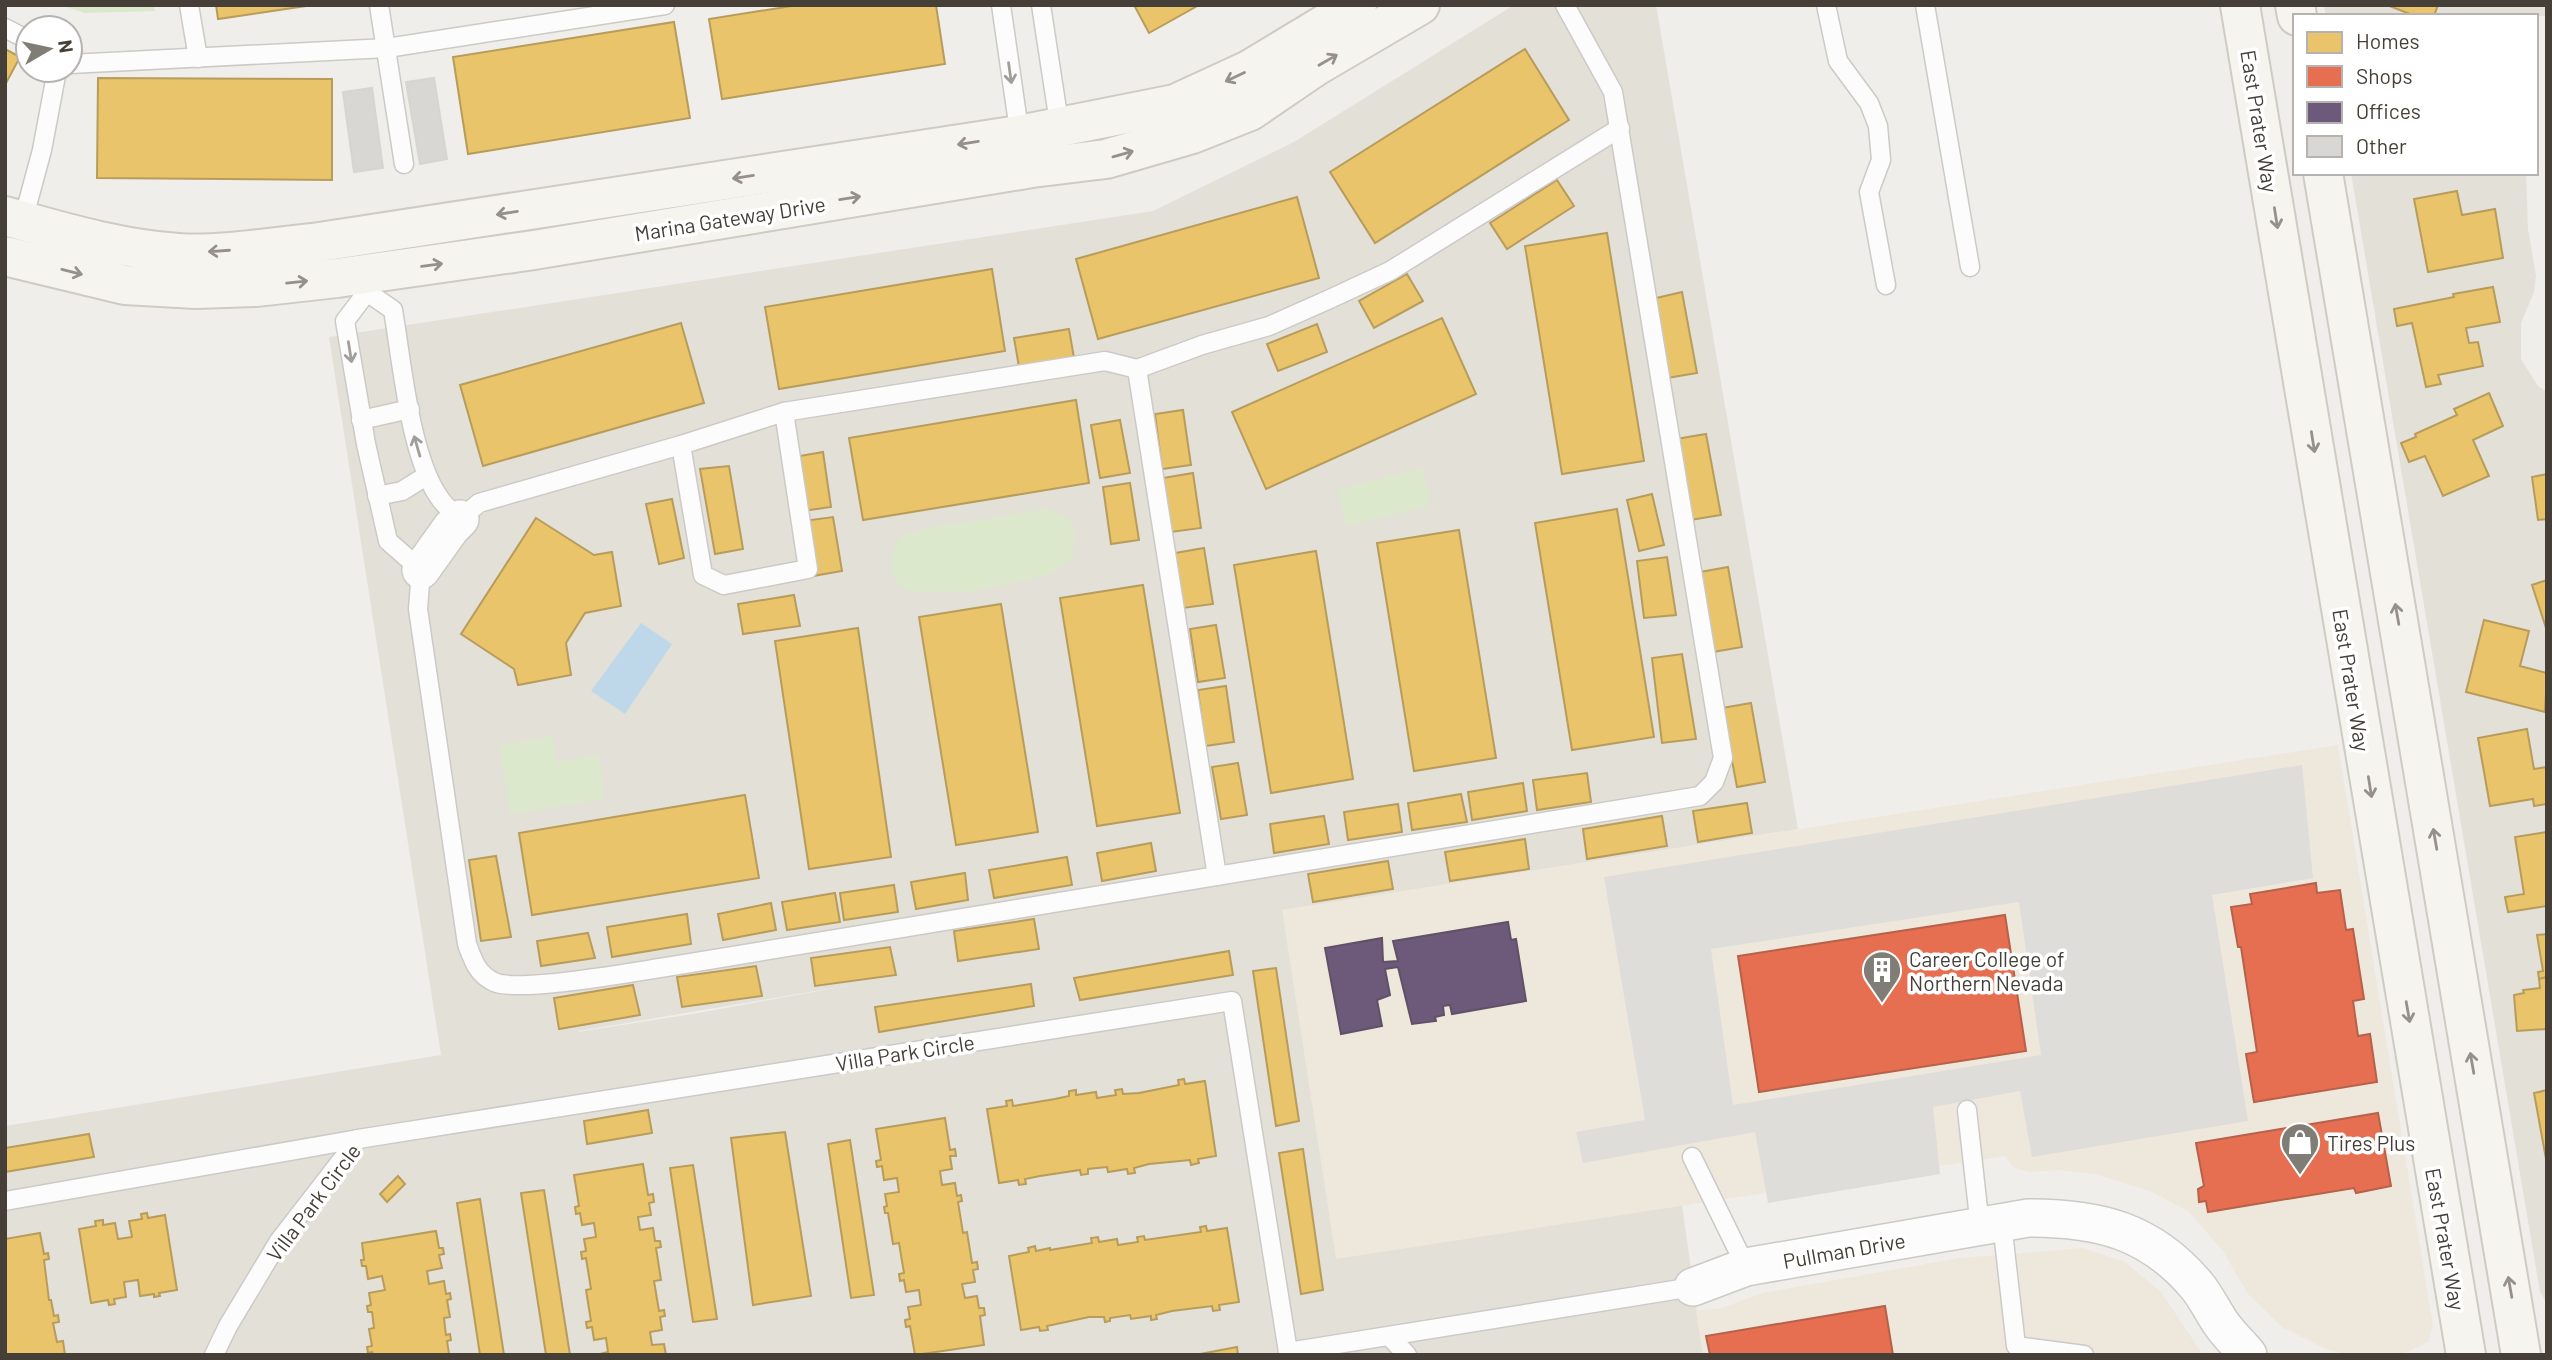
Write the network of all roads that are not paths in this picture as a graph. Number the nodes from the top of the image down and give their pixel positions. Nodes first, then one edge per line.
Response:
1 (190, 5) edge
2 (379, 5) edge
3 (666, 5) edge
4 (1001, 5) edge
5 (1041, 5) edge
6 (1357, 5) edge
7 (1420, 5) edge
8 (1565, 5) edge
9 (1826, 5) edge
10 (1924, 5) edge
11 (2240, 5) edge
12 (596, 10) edge
13 (387, 48) junction
14 (198, 58) junction
15 (84, 63) edge
16 (54, 84) edge
17 (1060, 127) junction
18 (1620, 128) junction
19 (1023, 152) junction
20 (404, 164) dead end
21 (1065, 164) junction
22 (2323, 175) edge
23 (14, 219) edge
24 (360, 235) junction
25 (9, 257) edge
26 (1969, 267) dead end
27 (365, 283) junction
28 (1886, 285) dead end
29 (1137, 369) junction
30 (410, 409) junction
31 (784, 412) junction
32 (361, 419) junction
33 (681, 444) junction
34 (426, 476) junction
35 (377, 496) junction
36 (460, 519) junction
37 (421, 570) junction
38 (1217, 876) junction
39 (1967, 1110) dead end
40 (358, 1139) junction
41 (1692, 1157) dead end
42 (5, 1201) edge
43 (1991, 1225) junction
44 (1746, 1267) junction
45 (1693, 1287) joint
46 (1390, 1337) junction
47 (2017, 1350) edge
48 (214, 1355) edge
49 (1407, 1355) edge
50 (2084, 1355) edge
51 (2248, 1355) edge
52 (2466, 1355) edge
53 (2521, 1355) edge

1 - 14 lane
2 - 13 lane
3 - 12 lane
4 -> 19 lane
5 - 17 lane
6 -> 17 street, Marina Gateway Drive
21 -> 7 street, Marina Gateway Drive
8 - 18 lane
9 - 28 lane
10 - 26 lane
11 -> 52 street, East Prater Way
12 - 13 lane
13 - 14 lane
13 - 20 lane
14 - 15 lane
16 - 23 lane
17 - 19 street, Marina Gateway Drive
17 - 21 lane
18 - 29 lane
18 - 38 lane
19 - 21 street, Marina Gateway Drive
19 -> 24 street, Marina Gateway Drive
27 -> 19 street, Marina Gateway Drive
53 -> 22 street
24 -> 23 street, Marina Gateway Drive
23 - 25 lane
24 - 27 lane
25 -> 27 street, Marina Gateway Drive
27 - 30 lane
27 -> 32 lane
29 - 31 lane
29 - 38 lane
30 - 32 lane
34 -> 30 lane
31 - 33 lane
31 - 33 lane
32 - 35 lane
33 - 36 lane
34 - 35 lane
34 - 36 lane
35 - 37 lane
36 - 37 street
37 - 38 lane
39 - 43 lane
40 - 42 lane
40 - 46 lane, Villa Park Circle
40 - 48 lane, Villa Park Circle
41 - 44 lane
43 - 44 street, Pullman Drive
43 - 47 lane
43 - 51 street, Pullman Drive
44 - 45 street, Pullman Drive
45 - 46 lane, Pullman Drive
46 - 49 lane
47 - 50 lane

